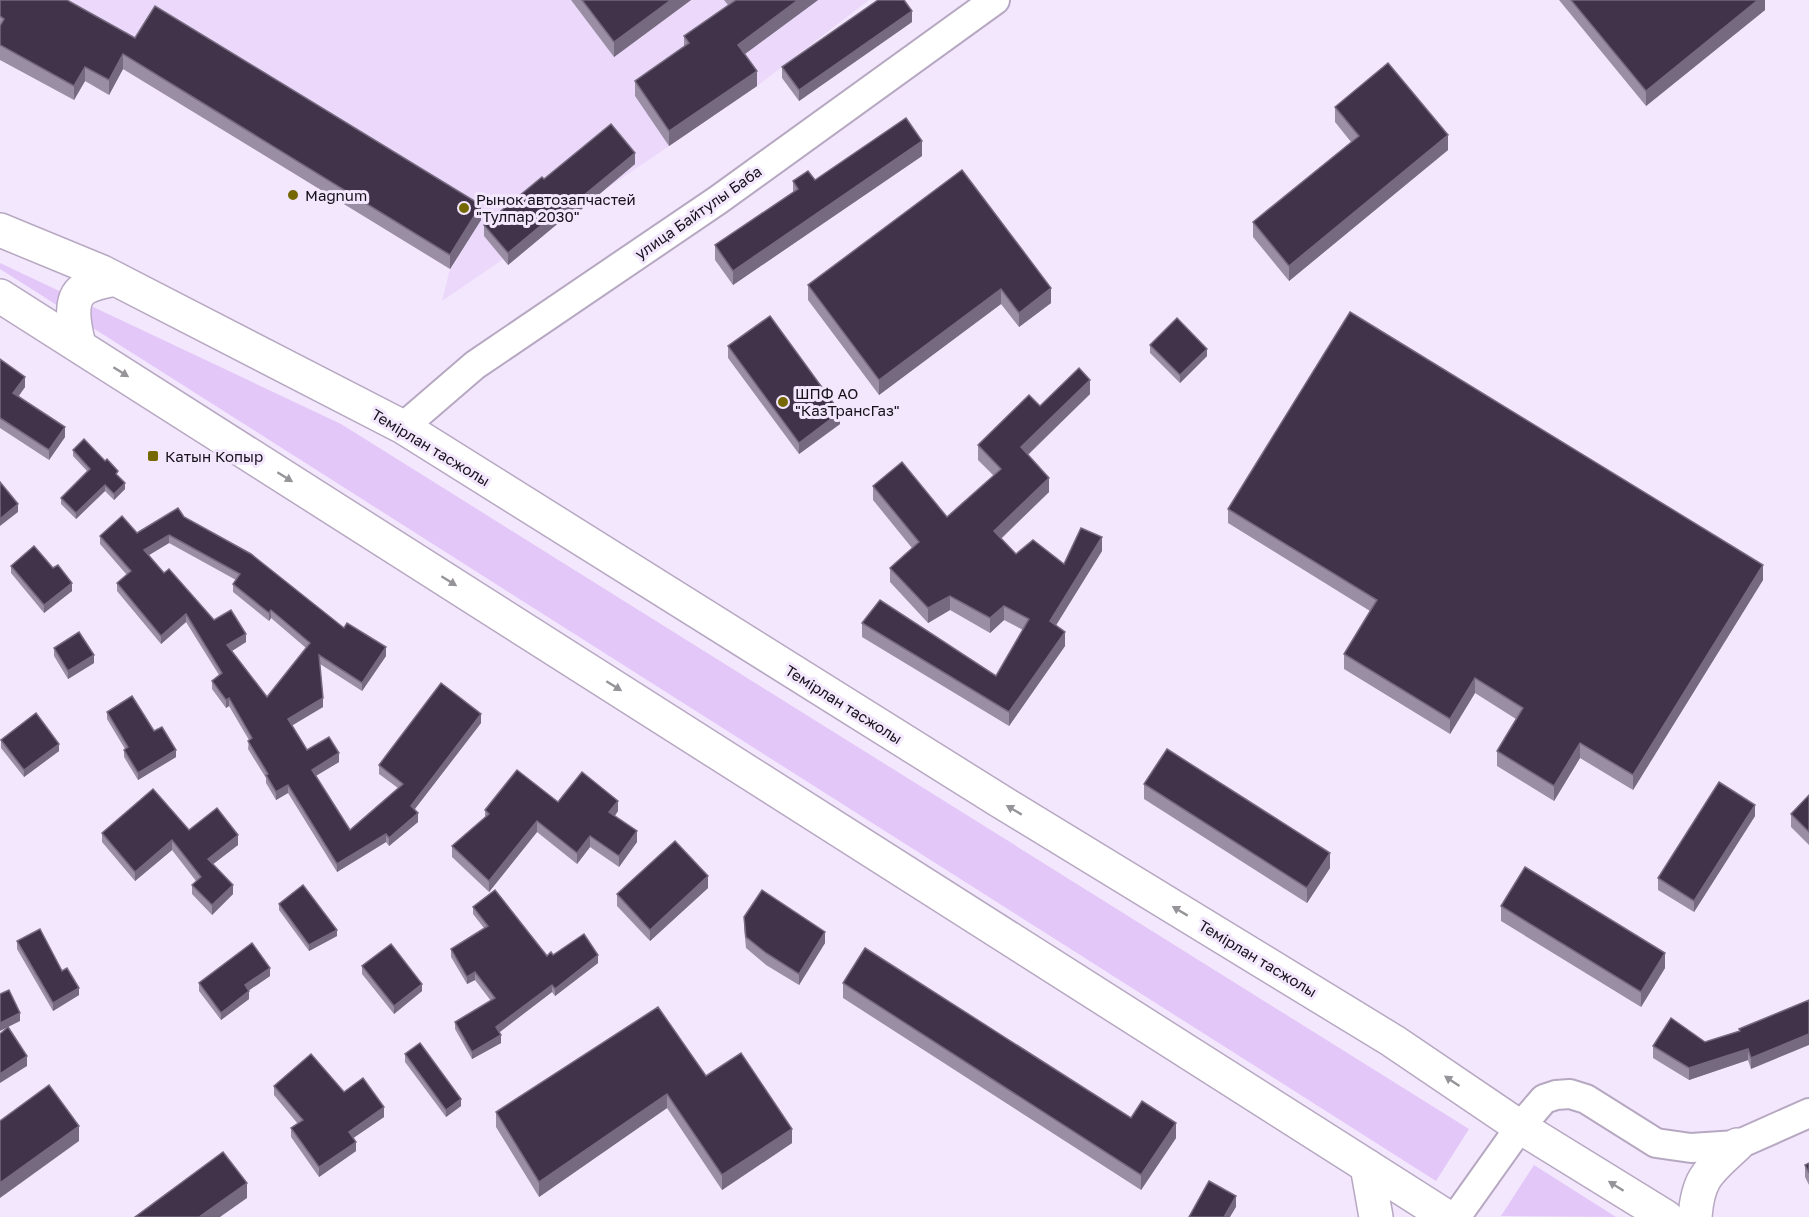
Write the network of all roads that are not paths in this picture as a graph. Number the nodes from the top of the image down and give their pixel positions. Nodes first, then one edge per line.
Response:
1 (995, 0) edge
2 (0, 230) edge
3 (115, 279) junction
4 (0, 296) edge
5 (79, 345) junction
6 (403, 427) junction
7 (1809, 1113) edge
8 (1520, 1127) junction
9 (1737, 1145) junction
10 (1367, 1166) junction
11 (1376, 1217) edge
12 (1447, 1217) edge
13 (1456, 1217) edge
14 (1666, 1217) edge
15 (1695, 1217) edge

1 - 6 street, улица Байтулы Баба
2 - 3 main road, Темірлан тасжолы
3 - 5 main road
3 - 6 main road, Темірлан тасжолы
4 - 5 main road
5 -> 10 main road
8 -> 6 main road, Темірлан тасжолы
7 - 9 street
8 - 9 street
8 - 13 street
14 -> 8 main road, Темірлан тасжолы
9 - 15 main road
10 - 11 main road
10 - 12 main road

